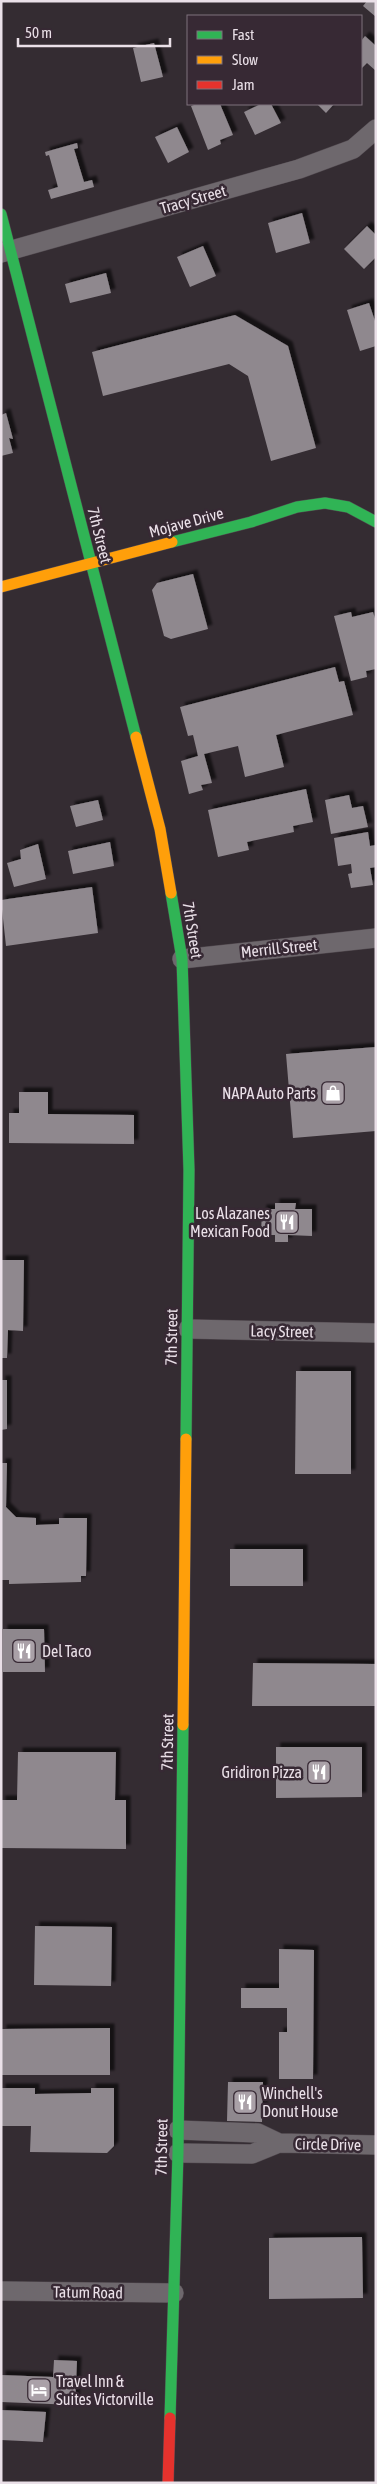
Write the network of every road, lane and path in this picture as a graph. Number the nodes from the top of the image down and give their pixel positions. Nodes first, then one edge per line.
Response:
1 (376, 129) edge
2 (1, 214) edge
3 (6, 252) edge
4 (376, 522) edge
5 (90, 564) junction
6 (1, 587) edge
7 (376, 938) edge
8 (182, 959) junction
9 (188, 1329) junction
10 (376, 1333) edge
11 (178, 2130) junction
12 (279, 2143) junction
13 (376, 2145) edge
14 (178, 2153) junction
15 (1, 2291) edge
16 (174, 2293) junction
17 (168, 2483) edge

1 - 3 street, Tracy Street
2 - 3 main road, 7th Street
3 - 5 main road, 7th Street
4 - 5 main road, Mojave Drive
5 - 6 main road, Mojave Drive
5 - 8 main road, 7th Street
7 - 8 street, Merrill Street
8 - 9 main road, 7th Street
9 - 10 street, Lacy Street
9 - 11 main road, 7th Street
11 - 12 street, Circle Drive
11 - 14 main road, 7th Street
12 - 13 street, Circle Drive
12 - 14 street, Circle Drive
14 - 16 main road, 7th Street
15 - 16 street, Tatum Road
16 - 17 main road, 7th Street

